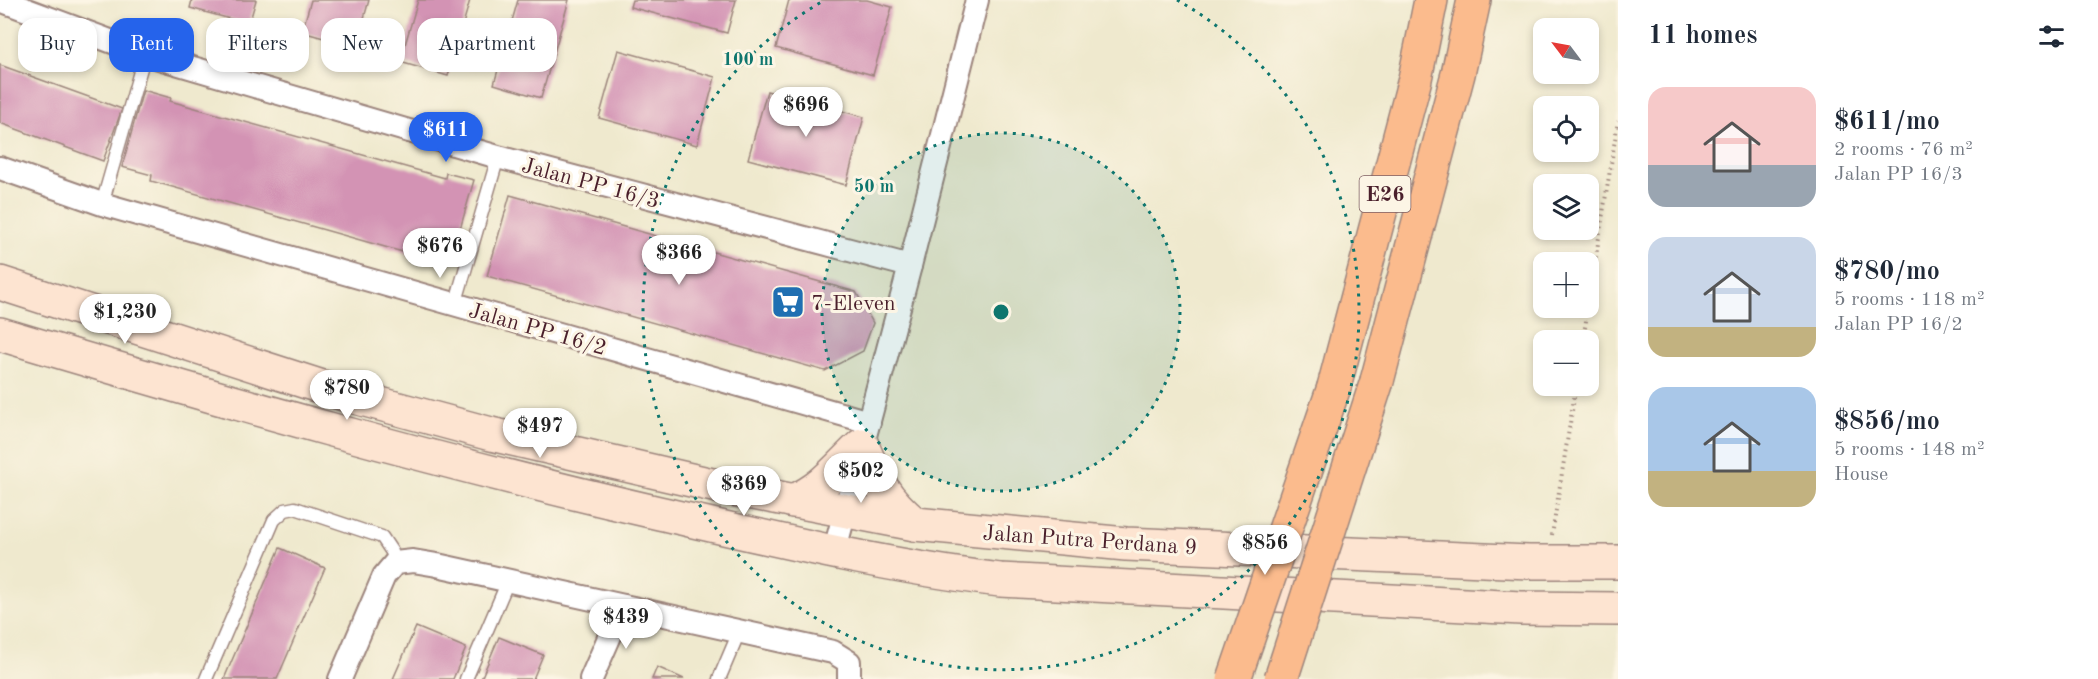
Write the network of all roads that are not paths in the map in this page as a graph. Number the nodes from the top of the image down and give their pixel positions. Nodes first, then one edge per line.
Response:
1 (0, 0) edge
2 (977, 0) edge
3 (1431, 0) edge
4 (1474, 0) edge
5 (109, 41) edge
6 (194, 68) edge
7 (140, 72) edge
8 (498, 157) junction
9 (0, 168) edge
10 (102, 204) junction
11 (910, 266) junction
12 (0, 283) edge
13 (455, 305) junction
14 (0, 334) edge
15 (866, 434) junction
16 (787, 500) junction
17 (845, 511) junction
18 (915, 524) junction
19 (834, 553) junction
20 (1618, 562) edge
21 (395, 563) junction
22 (508, 581) junction
23 (623, 606) junction
24 (1618, 609) edge
25 (740, 632) junction
26 (206, 679) edge
27 (340, 679) edge
28 (466, 679) edge
29 (591, 679) edge
30 (719, 679) edge
31 (849, 679) edge
32 (1234, 679) edge
33 (1281, 679) edge

1 - 5 street, Jalan PP 16/3
2 - 11 street
3 - 32 highway, E26, bridge
4 - 33 highway, E26, bridge
6 - 8 street, Jalan PP 16/3
7 - 10 lane
8 - 11 street, Jalan PP 16/3
8 - 13 lane
9 - 10 street, Jalan PP 16/2
10 - 13 street, Jalan PP 16/2
11 - 15 street
12 - 16 street, Jalan Putra Perdana 9
13 - 15 street, Jalan PP 16/2
14 - 19 street, Jalan Putra Perdana 9
15 - 16 street
15 - 17 street
15 - 18 street
16 - 17 street, Jalan Putra Perdana 9
17 - 18 street, Jalan Putra Perdana 9
17 - 19 street
18 - 20 street, Jalan Putra Perdana 9
19 - 24 street, Jalan Putra Perdana 9
21 - 22 street
21 - 26 lane
21 - 27 street
22 - 23 street
22 - 28 lane
23 - 25 street
23 - 29 street
25 - 30 lane
25 - 31 street

